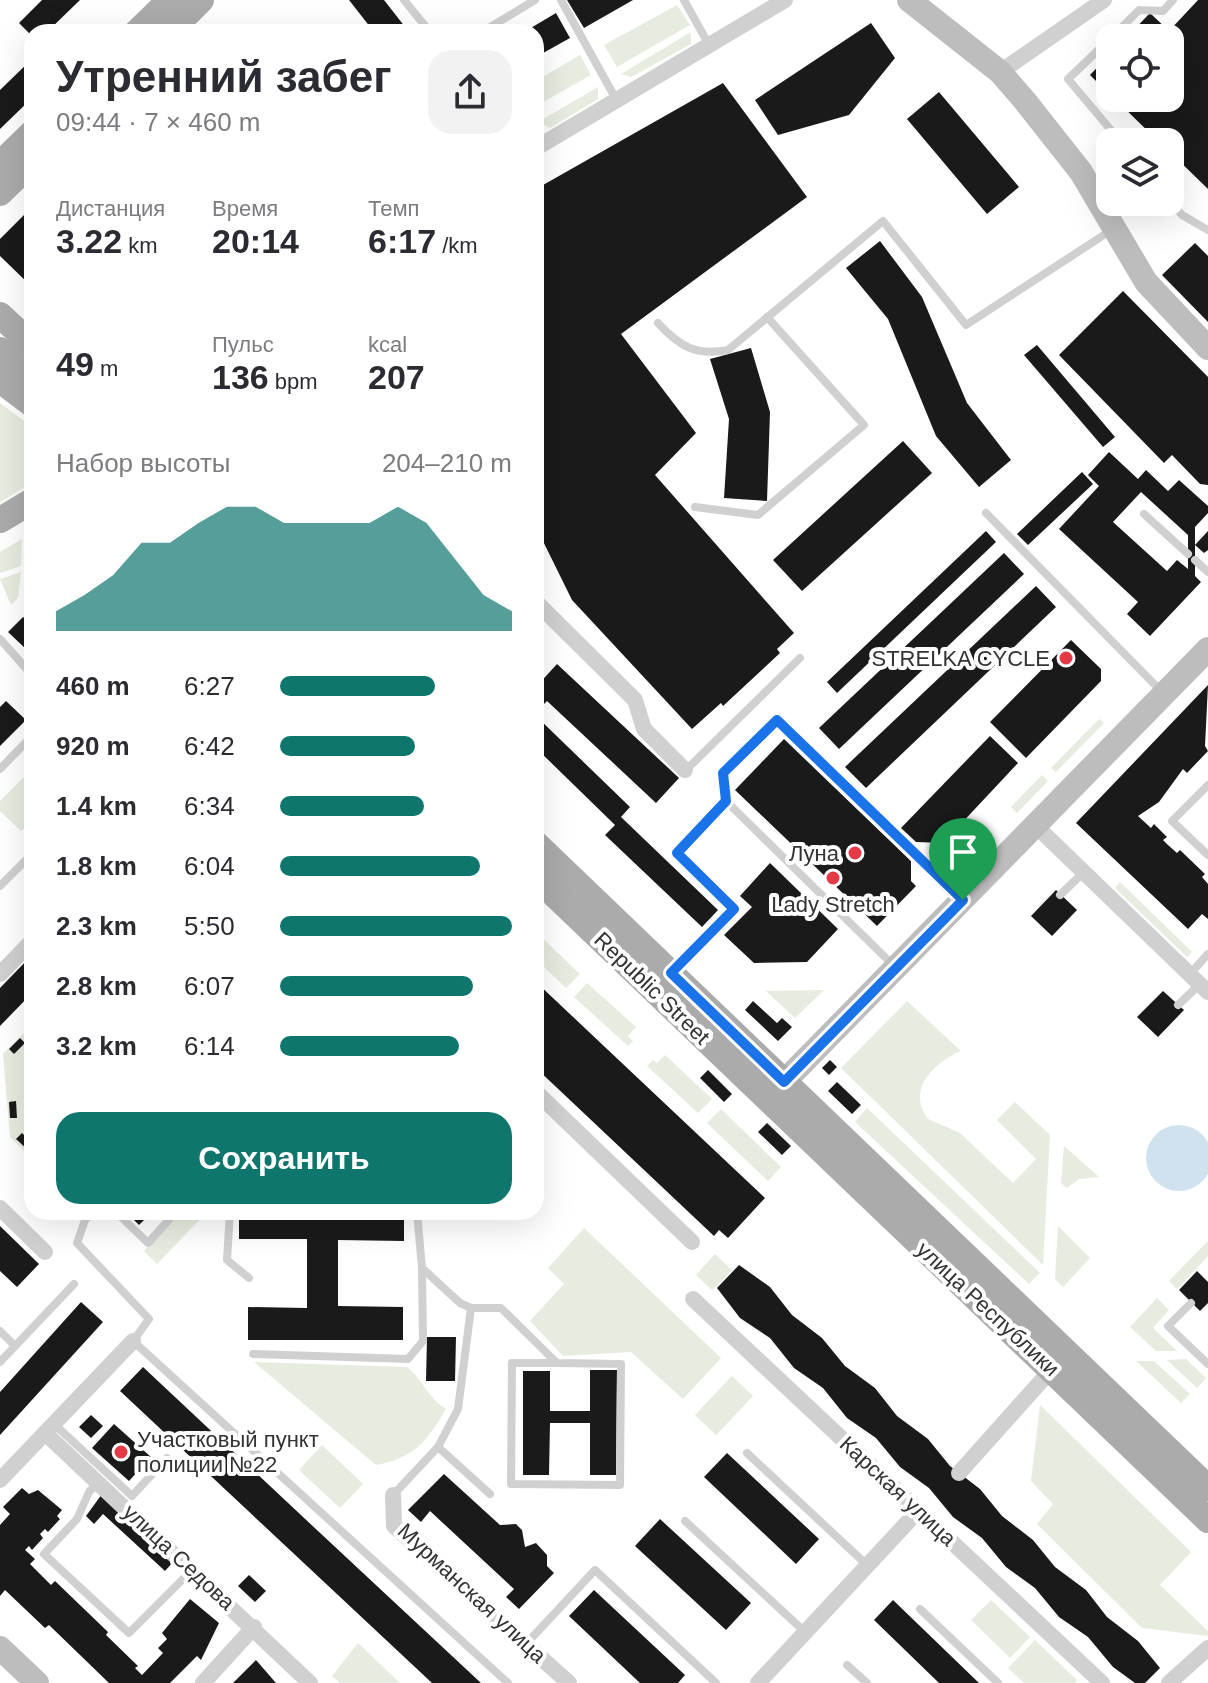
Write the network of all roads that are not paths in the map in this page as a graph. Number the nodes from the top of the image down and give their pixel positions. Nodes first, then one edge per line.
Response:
1 (201, 0) edge
2 (404, 0) edge
3 (535, 0) edge
4 (561, 0) edge
5 (684, 0) edge
6 (909, 0) edge
7 (1104, 0) edge
8 (1173, 0) edge
9 (776, 2) edge
10 (159, 20) edge
11 (424, 24) edge
12 (495, 24) edge
13 (1124, 24) edge
14 (710, 46) junction
15 (1096, 52) edge
16 (1000, 72) junction
17 (617, 102) junction
18 (1109, 128) edge
19 (24, 141) edge
20 (544, 143) edge
21 (0, 164) edge
22 (24, 170) edge
23 (0, 193) edge
24 (1184, 216) edge
25 (1116, 227) junction
26 (1208, 230) edge
27 (0, 315) edge
28 (767, 317) junction
29 (658, 323) dead end
30 (24, 338) edge
31 (1208, 348) edge
32 (0, 350) edge
33 (24, 372) edge
34 (0, 380) edge
35 (24, 398) edge
36 (24, 506) edge
37 (695, 507) dead end
38 (986, 513) dead end
39 (1144, 514) dead end
40 (0, 520) edge
41 (1208, 572) edge
42 (544, 610) edge
43 (0, 639) edge
44 (1208, 649) edge
45 (800, 658) dead end
46 (24, 666) edge
47 (1164, 694) junction
48 (24, 744) edge
49 (0, 769) edge
50 (685, 770) joint
51 (1208, 785) edge
52 (726, 801) junction
53 (1037, 827) junction
54 (544, 852) edge
55 (1208, 855) edge
56 (24, 862) edge
57 (1083, 873) junction
58 (544, 884) edge
59 (0, 886) edge
60 (1060, 895) dead end
61 (963, 900) junction
62 (24, 949) edge
63 (1208, 954) edge
64 (896, 967) junction
65 (671, 973) junction
66 (0, 974) edge
67 (1199, 984) edge
68 (1178, 1005) dead end
69 (776, 1090) junction
70 (544, 1100) edge
71 (0, 1208) edge
72 (85, 1220) edge
73 (124, 1220) edge
74 (169, 1220) edge
75 (230, 1220) edge
76 (418, 1220) edge
77 (692, 1242) dead end
78 (45, 1252) dead end
79 (422, 1268) junction
80 (249, 1278) dead end
81 (74, 1284) dead end
82 (693, 1299) dead end
83 (1191, 1303) dead end
84 (471, 1308) junction
85 (0, 1331) edge
86 (133, 1341) junction
87 (15, 1346) junction
88 (253, 1354) dead end
89 (0, 1362) edge
90 (557, 1363) junction
91 (1208, 1364) edge
92 (1052, 1369) junction
93 (50, 1429) junction
94 (438, 1447) junction
95 (747, 1453) dead end
96 (167, 1458) dead end
97 (959, 1473) dead end
98 (0, 1480) edge
99 (98, 1482) junction
100 (1208, 1488) edge
101 (490, 1494) dead end
102 (393, 1495) joint
103 (919, 1510) junction
104 (1208, 1520) edge
105 (685, 1521) dead end
106 (868, 1565) junction
107 (193, 1569) junction
108 (920, 1609) dead end
109 (254, 1627) junction
110 (805, 1632) junction
111 (526, 1644) junction
112 (0, 1648) edge
113 (1208, 1648) edge
114 (847, 1665) dead end
115 (37, 1683) edge
116 (203, 1683) edge
117 (310, 1683) edge
118 (508, 1683) edge
119 (569, 1683) edge
120 (716, 1683) edge
121 (758, 1683) edge
122 (867, 1683) edge
123 (998, 1683) edge
124 (1102, 1683) edge
125 (1169, 1683) edge

1 - 10 main road
2 - 11 lane
3 - 12 lane
4 - 17 lane
5 - 14 lane
6 - 16 street
7 - 16 street
8 - 13 lane
9 - 14 street
14 - 17 street
15 - 18 lane
16 - 25 street
17 - 20 street
19 - 21 main road
22 - 23 main road
24 - 26 lane
25 - 28 lane
25 - 31 street
27 - 30 main road
28 - 29 lane
28 - 37 lane
32 - 33 main road
34 - 35 main road
36 - 40 main road
38 - 47 lane
39 - 41 lane
42 - 50 street
43 - 46 lane
44 - 47 street
45 - 50 lane
47 - 53 street
48 - 49 lane
51 - 55 lane
52 - 61 lane
52 - 64 lane
52 - 65 lane
53 - 57 street
53 - 61 street
54 - 65 main road, Republic Street
56 - 59 lane
57 - 60 lane
57 - 67 street
58 - 69 main road, Republic Street
61 - 64 street
62 - 66 street
63 - 67 lane
64 - 69 street
65 - 69 main road, Republic Street
67 - 68 lane
69 - 92 main road, улица Республики
69 - 100 main road, улица Республики
70 - 77 street
71 - 78 street
72 - 86 lane
73 - 74 lane
75 - 80 lane
76 - 79 lane
79 - 84 lane
79 - 88 lane
81 - 87 lane
82 - 103 street, Карская улица
83 - 91 lane
84 - 90 lane
84 - 94 lane
85 - 87 lane
86 - 93 street
86 - 118 lane
87 - 89 lane
90 - 90 lane
92 - 97 street
92 - 104 main road, улица Республики
93 - 96 lane
93 - 98 street
93 - 99 street, улица Седова
94 - 101 lane
94 - 102 lane
95 - 106 lane
99 - 107 street, улица Седова
99 - 107 lane
102 - 111 street, Мурманская улица
103 - 106 street
103 - 124 street, Карская улица
105 - 110 lane
106 - 110 street
107 - 109 street, улица Седова
108 - 123 lane
109 - 116 street
109 - 117 street, улица Седова
110 - 121 street
111 - 119 street, Мурманская улица
111 - 120 lane
112 - 115 street
113 - 125 street
114 - 122 lane

